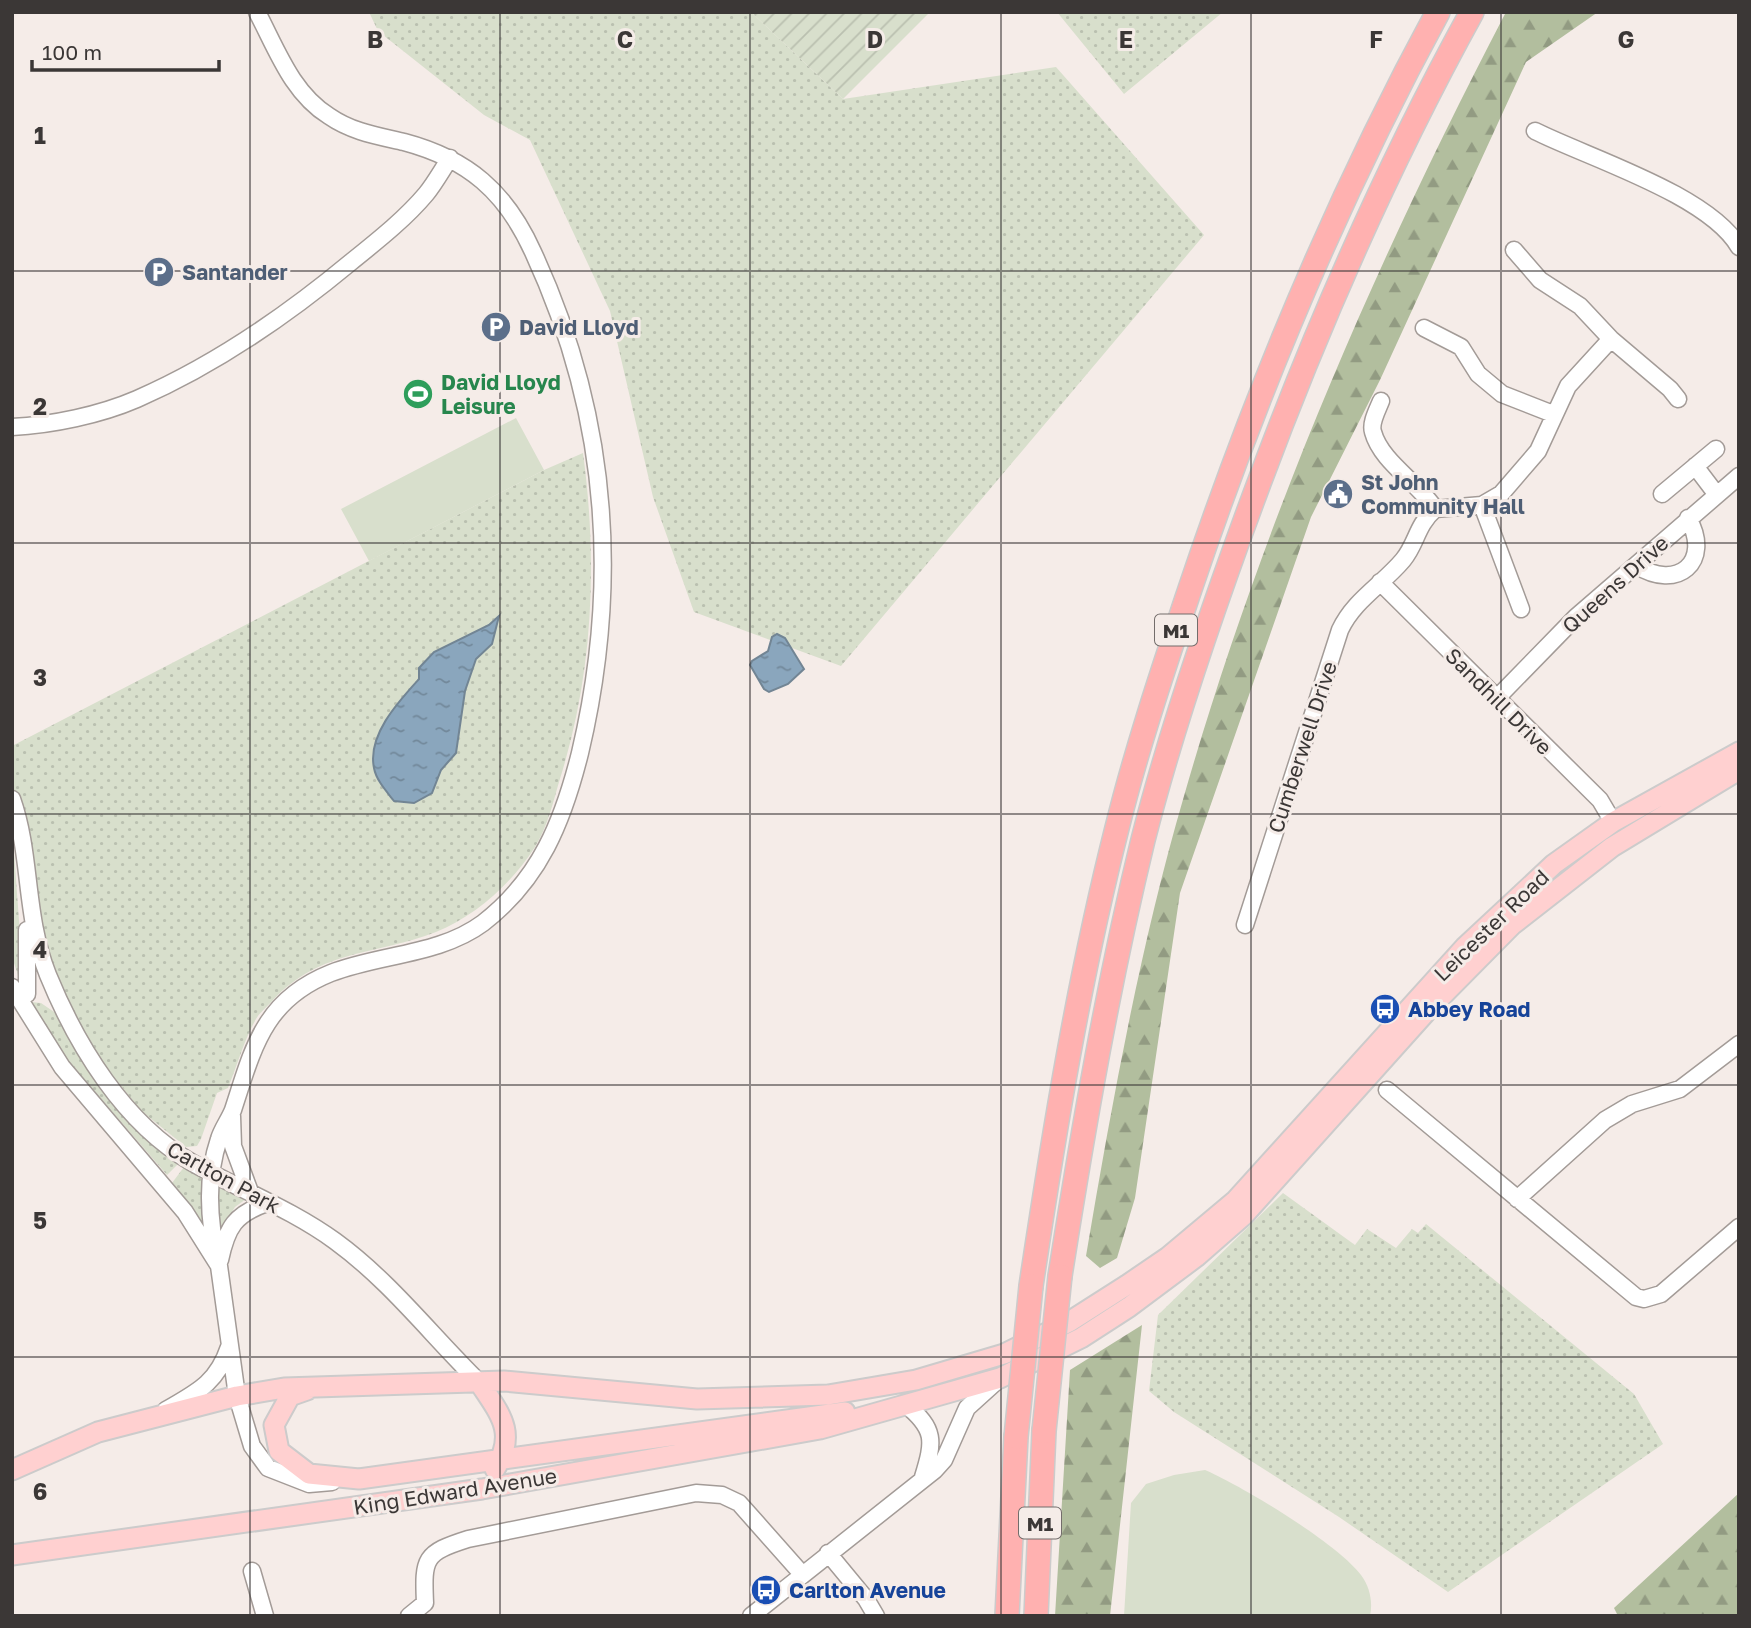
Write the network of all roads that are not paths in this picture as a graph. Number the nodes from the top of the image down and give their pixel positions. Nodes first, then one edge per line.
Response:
1 (257, 12) edge
2 (1438, 12) edge
3 (1472, 12) edge
4 (1535, 131) dead end
5 (450, 158) junction
6 (1739, 247) edge
7 (1514, 250) dead end
8 (1424, 328) dead end
9 (1611, 339) junction
10 (1676, 389) dead end
11 (1381, 401) dead end
12 (1553, 414) junction
13 (12, 427) edge
14 (1716, 449) dead end
15 (1695, 466) junction
16 (1739, 476) edge
17 (1662, 494) dead end
18 (1717, 495) junction
19 (1482, 505) junction
20 (1436, 509) junction
21 (1688, 518) junction
22 (1636, 565) junction
23 (1380, 582) junction
24 (1521, 609) dead end
25 (1496, 699) junction
26 (1739, 752) edge
27 (1739, 770) edge
28 (12, 799) edge
29 (1614, 822) junction
30 (27, 889) junction
31 (1245, 925) dead end
32 (20, 991) edge
33 (1739, 1044) edge
34 (1387, 1090) dead end
35 (232, 1113) junction
36 (211, 1174) junction
37 (250, 1192) junction
38 (1517, 1199) junction
39 (267, 1203) junction
40 (1739, 1227) edge
41 (219, 1266) junction
42 (1127, 1285) joint
43 (1129, 1307) joint
44 (231, 1342) junction
45 (1000, 1378) junction
46 (479, 1382) junction
47 (322, 1385) junction
48 (237, 1396) junction
49 (900, 1405) junction
50 (151, 1418) junction
51 (500, 1460) junction
52 (12, 1471) edge
53 (923, 1477) junction
54 (359, 1479) junction
55 (482, 1489) junction
56 (828, 1553) junction
57 (12, 1555) edge
58 (252, 1571) dead end
59 (802, 1574) junction
60 (265, 1616) edge
61 (409, 1616) edge
62 (751, 1616) edge
63 (876, 1616) edge
64 (1007, 1616) edge
65 (1036, 1616) edge

1 - 5 street
2 - 64 highway, M1, bridge
3 - 65 highway, M1, bridge
4 - 6 street
5 - 13 street
5 - 35 street
7 - 9 street
8 - 12 street
9 - 10 street
9 - 12 street
11 - 20 street
12 - 19 street
14 - 15 street
15 - 17 street
15 - 18 street
16 - 18 street, Queens Drive
18 - 21 street, Queens Drive
19 - 20 street
19 - 24 street
20 - 23 street, Cumberwell Drive
21 - 22 street, Queens Drive
21 - 22 street
22 - 25 street, Queens Drive
23 - 25 street, Sandhill Drive
23 - 31 street, Cumberwell Drive
25 - 29 street, Sandhill Drive
26 - 29 main road, Leicester Road
27 - 43 main road, Leicester Road
28 - 30 street, Carlton Park
29 - 42 main road, Leicester Road
30 - 32 street
30 - 36 street, Carlton Park
32 - 41 street, Carlton Park
33 - 38 street
34 - 38 street
35 - 36 street
35 - 37 street
36 - 37 street, Carlton Park
36 - 41 street
37 - 39 street, Carlton Park
38 - 40 street
39 - 41 street
39 - 46 street, Carlton Park
41 - 44 street, Carlton Park
42 - 46 main road, King Edward Avenue
43 - 45 main road, King Edward Avenue
44 - 48 street, Carlton Park
44 - 50 street
45 - 49 main road, King Edward Avenue
45 - 53 street
46 - 47 main road, King Edward Avenue
46 - 51 main road
47 - 48 main road, King Edward Avenue
47 - 54 main road, King Edward Avenue
48 - 50 main road, King Edward Avenue
48 - 54 street, Carlton Park
49 - 51 main road, King Edward Avenue
49 - 53 street
49 - 55 main road, King Edward Avenue
50 - 52 main road, King Edward Avenue
51 - 54 main road, King Edward Avenue
51 - 55 main road
53 - 56 street
55 - 57 main road, King Edward Avenue
56 - 59 street
56 - 63 street
58 - 60 street
59 - 61 street
59 - 62 street

